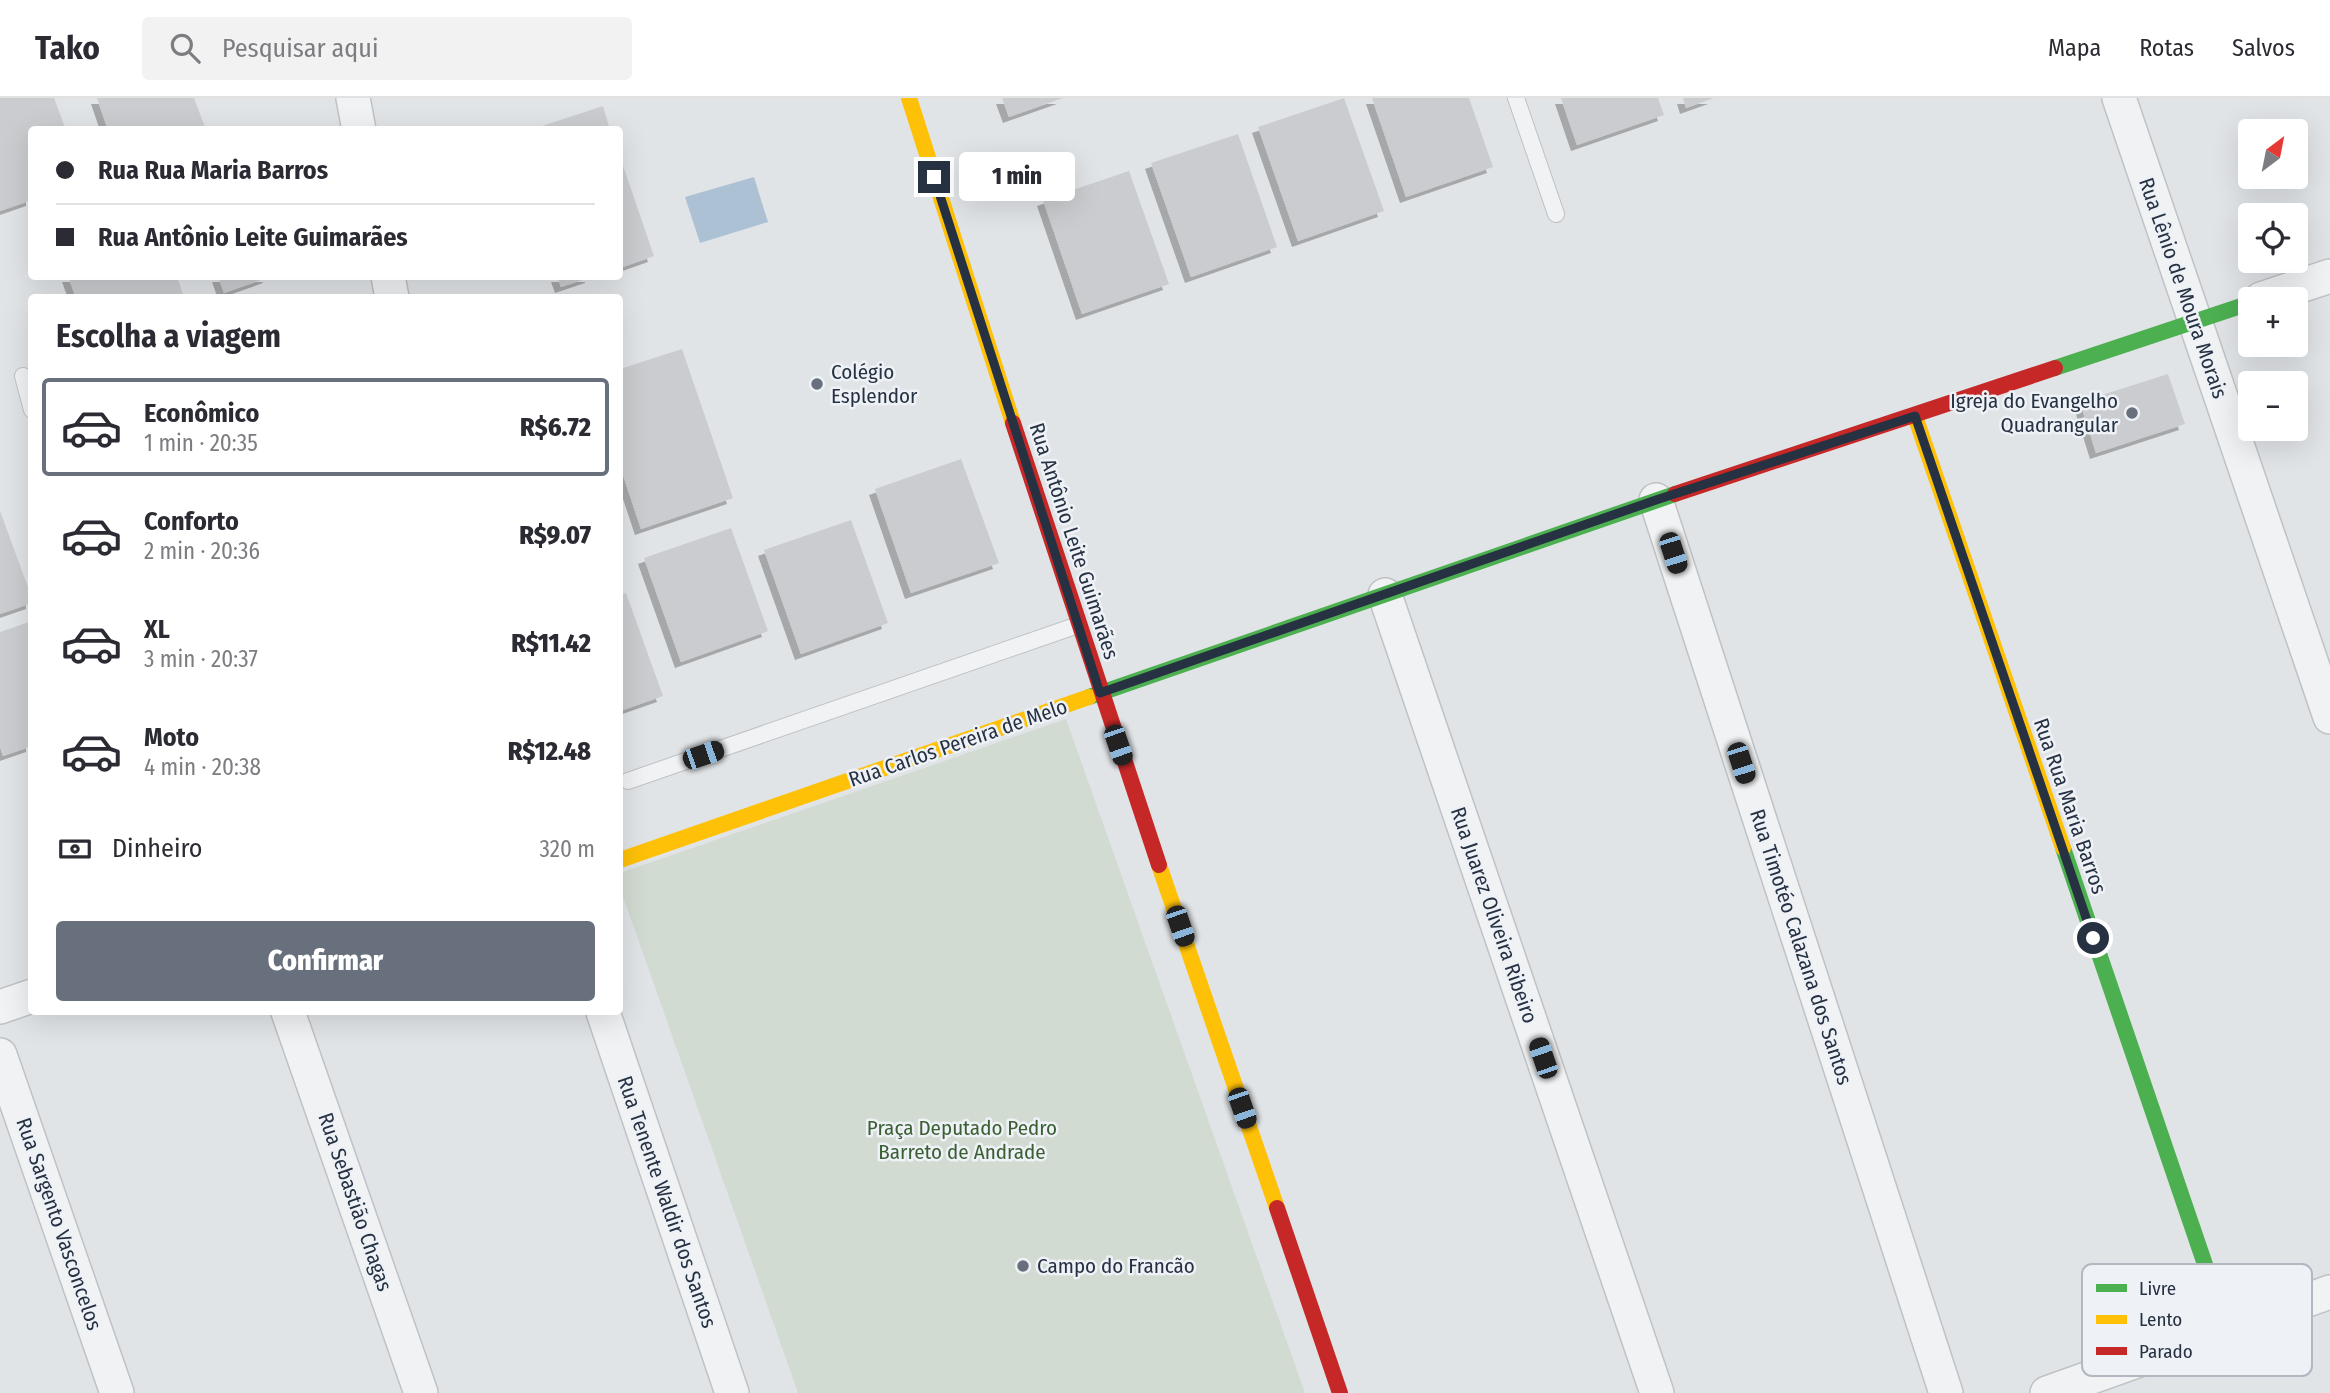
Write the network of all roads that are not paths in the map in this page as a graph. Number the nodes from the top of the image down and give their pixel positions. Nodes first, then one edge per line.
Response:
1 (353, 98) edge
2 (909, 98) edge
3 (1516, 98) edge
4 (2119, 98) edge
5 (358, 126) edge
6 (1556, 214) dead end
7 (2330, 276) edge
8 (2297, 287) edge
9 (2238, 307) edge
10 (2193, 321) junction
11 (23, 376) dead end
12 (28, 395) edge
13 (1915, 416) junction
14 (1656, 500) junction
15 (1385, 595) junction
16 (1078, 625) junction
17 (1100, 693) junction
18 (2330, 717) edge
19 (628, 781) dead end
20 (623, 858) edge
21 (28, 997) edge
22 (0, 1007) edge
23 (289, 1015) edge
24 (604, 1015) edge
25 (0, 1055) edge
26 (2205, 1264) edge
27 (2330, 1292) edge
28 (2312, 1298) edge
29 (2095, 1376) edge
30 (117, 1393) edge
31 (421, 1393) edge
32 (732, 1393) edge
33 (1340, 1393) edge
34 (1657, 1393) edge
35 (1946, 1393) edge
36 (2047, 1393) edge

1 - 5 street
2 - 16 street, Rua Antônio Leite Guimarães
3 - 6 lane
4 - 10 street, Rua Lênio de Moura Morais
7 - 8 street
9 - 10 street, Rua Carlos Pereira de Melo
10 - 13 street, Rua Carlos Pereira de Melo
10 - 18 street, Rua Lênio de Moura Morais
11 - 12 lane
13 - 14 street, Rua Carlos Pereira de Melo
13 - 26 street, Rua Rua Maria Barros
14 - 15 street, Rua Carlos Pereira de Melo
14 - 35 street, Rua Timotéo Calazana dos Santos
15 - 17 street, Rua Carlos Pereira de Melo
15 - 34 street, Rua Juarez Oliveira Ribeiro
16 - 17 street, Rua Antônio Leite Guimarães
16 - 19 lane
17 - 20 street, Rua Carlos Pereira de Melo
17 - 33 street, Rua Antônio Leite Guimarães
21 - 22 street
23 - 31 street, Rua Sebastião Chagas
24 - 32 street, Rua Tenente Waldir dos Santos
25 - 30 street, Rua Sargento Vasconcelos
27 - 28 street
29 - 36 street

